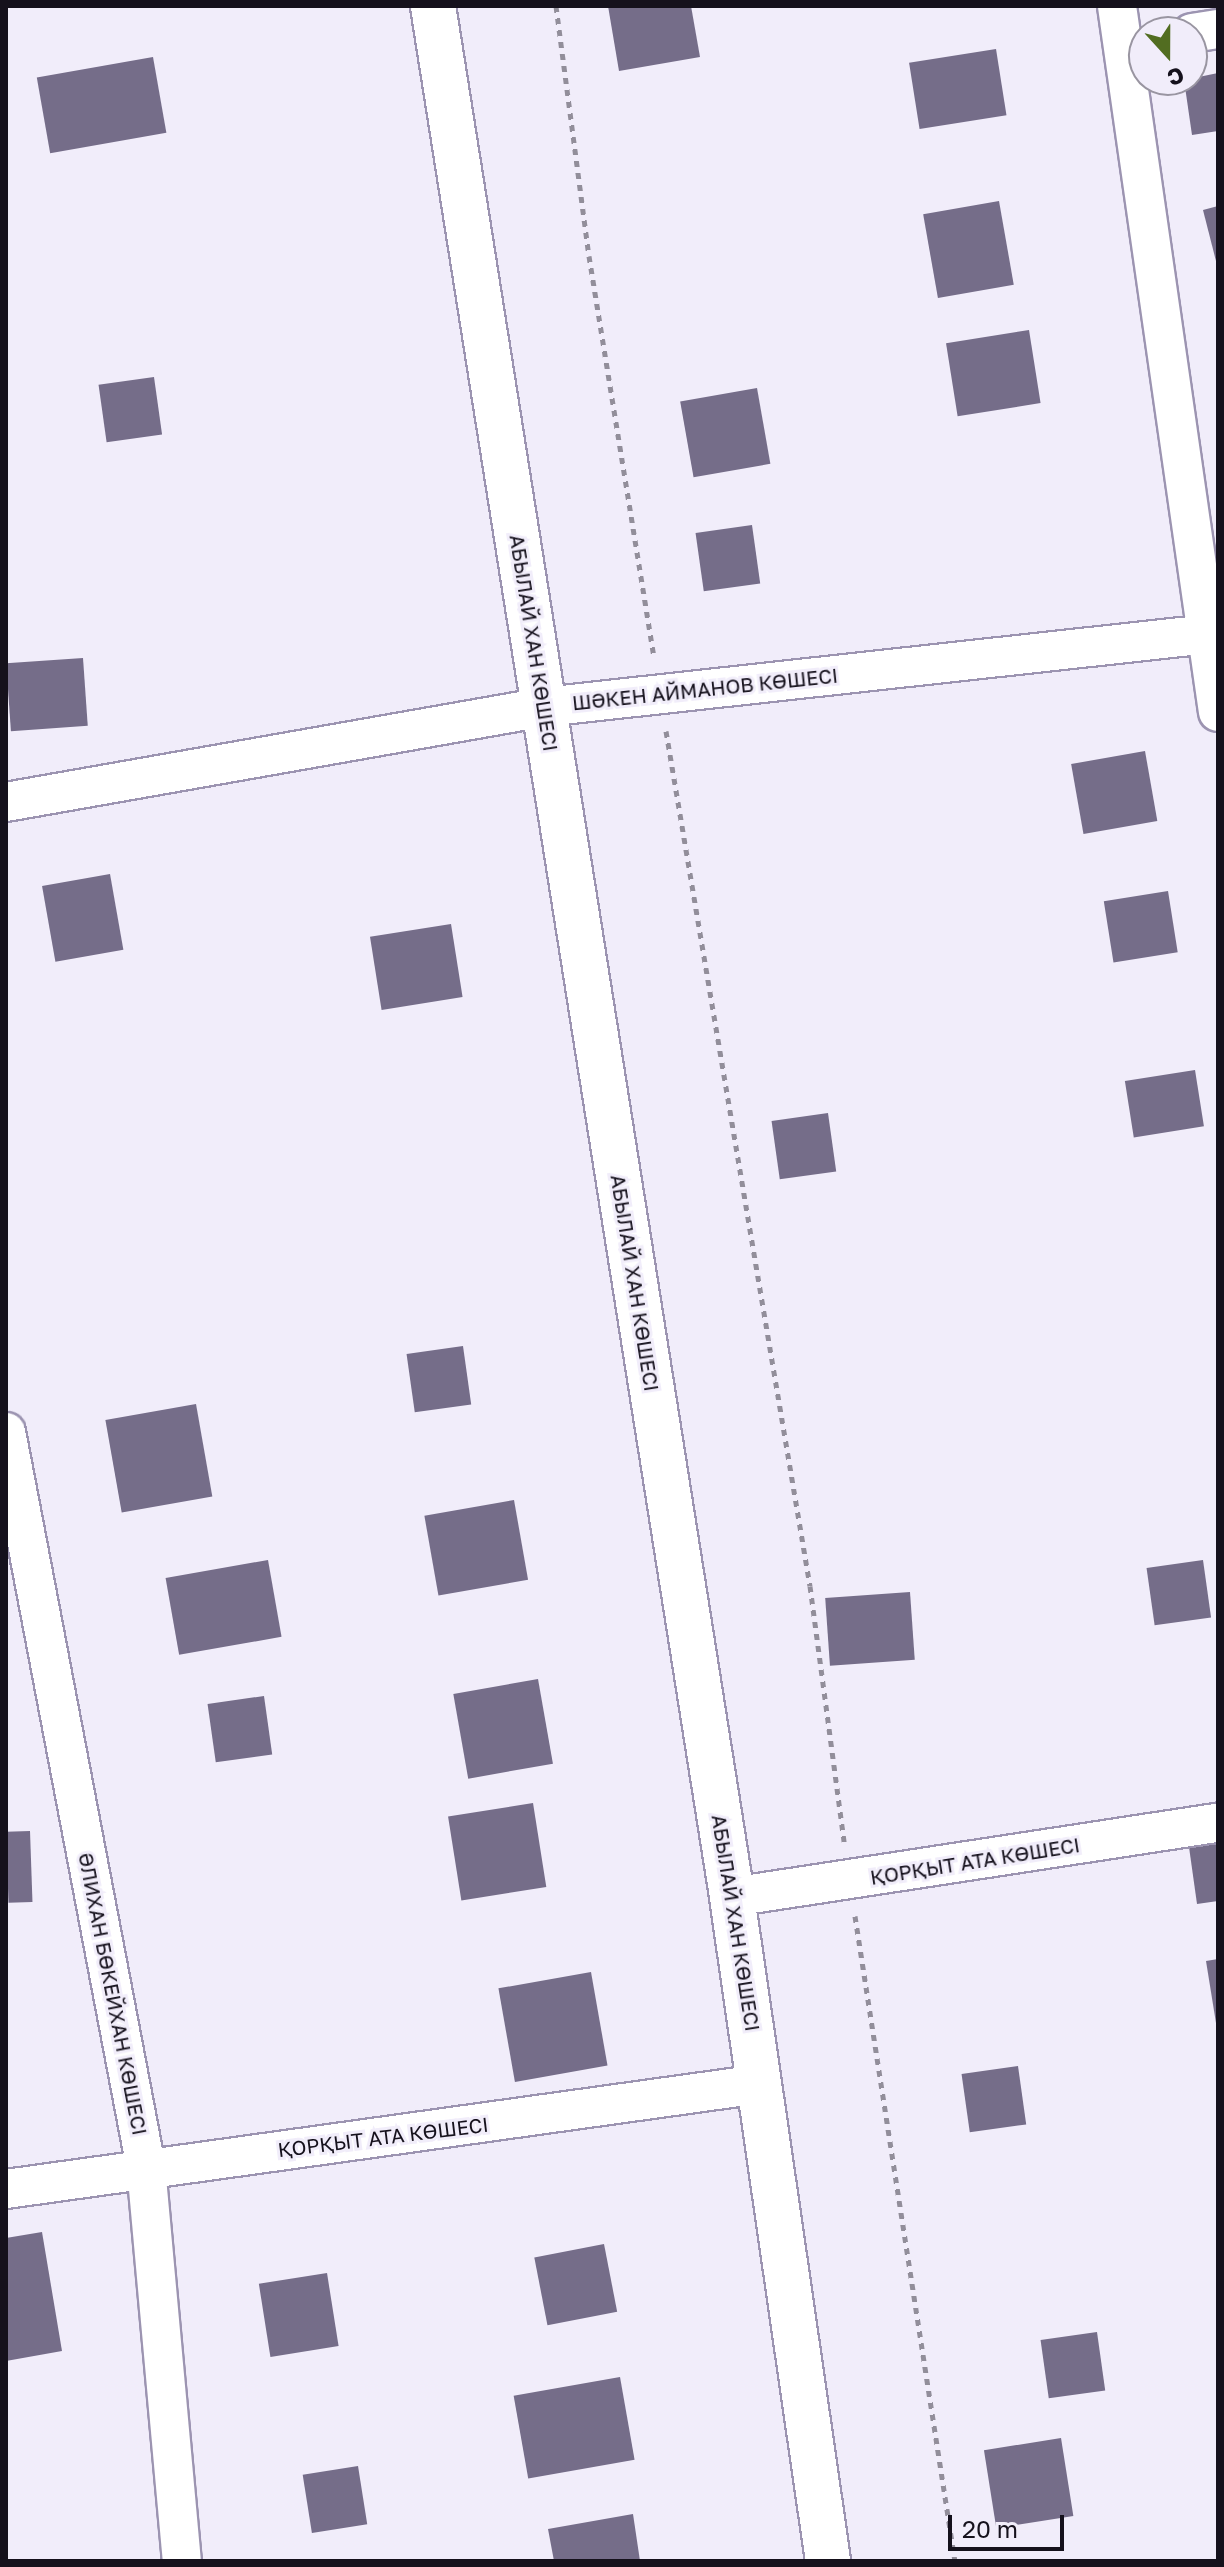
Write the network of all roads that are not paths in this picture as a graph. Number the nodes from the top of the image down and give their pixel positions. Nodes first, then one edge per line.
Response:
1 (433, 6) edge
2 (1117, 6) edge
3 (1128, 29) edge
4 (1141, 96) edge
5 (1214, 634) edge
6 (544, 707) junction
7 (1218, 712) edge
8 (6, 802) edge
9 (6, 1432) edge
10 (1218, 1823) edge
11 (732, 1897) junction
12 (760, 2084) junction
13 (146, 2167) junction
14 (6, 2189) edge
15 (182, 2561) edge
16 (828, 2561) edge

1 - 6 street, АБЫЛАЙ ХАН КӨШЕСІ
2 - 3 street
4 - 5 street
5 - 6 street, ШӘКЕН АЙМАНОВ КӨШЕСІ
5 - 7 street
6 - 8 street, ШӘКЕН АЙМАНОВ КӨШЕСІ
6 - 11 street, АБЫЛАЙ ХАН КӨШЕСІ
9 - 13 street, ӘЛИХАН БӨКЕЙХАН КӨШЕСІ
10 - 11 street, ҚОРҚЫТ АТА КӨШЕСІ
11 - 12 street, АБЫЛАЙ ХАН КӨШЕСІ
12 - 13 street, ҚОРҚЫТ АТА КӨШЕСІ
12 - 16 street, АБЫЛАЙ ХАН КӨШЕСІ
13 - 14 street, ҚОРҚЫТ АТА КӨШЕСІ
13 - 15 street, ӘЛИХАН БӨКЕЙХАН КӨШЕСІ

